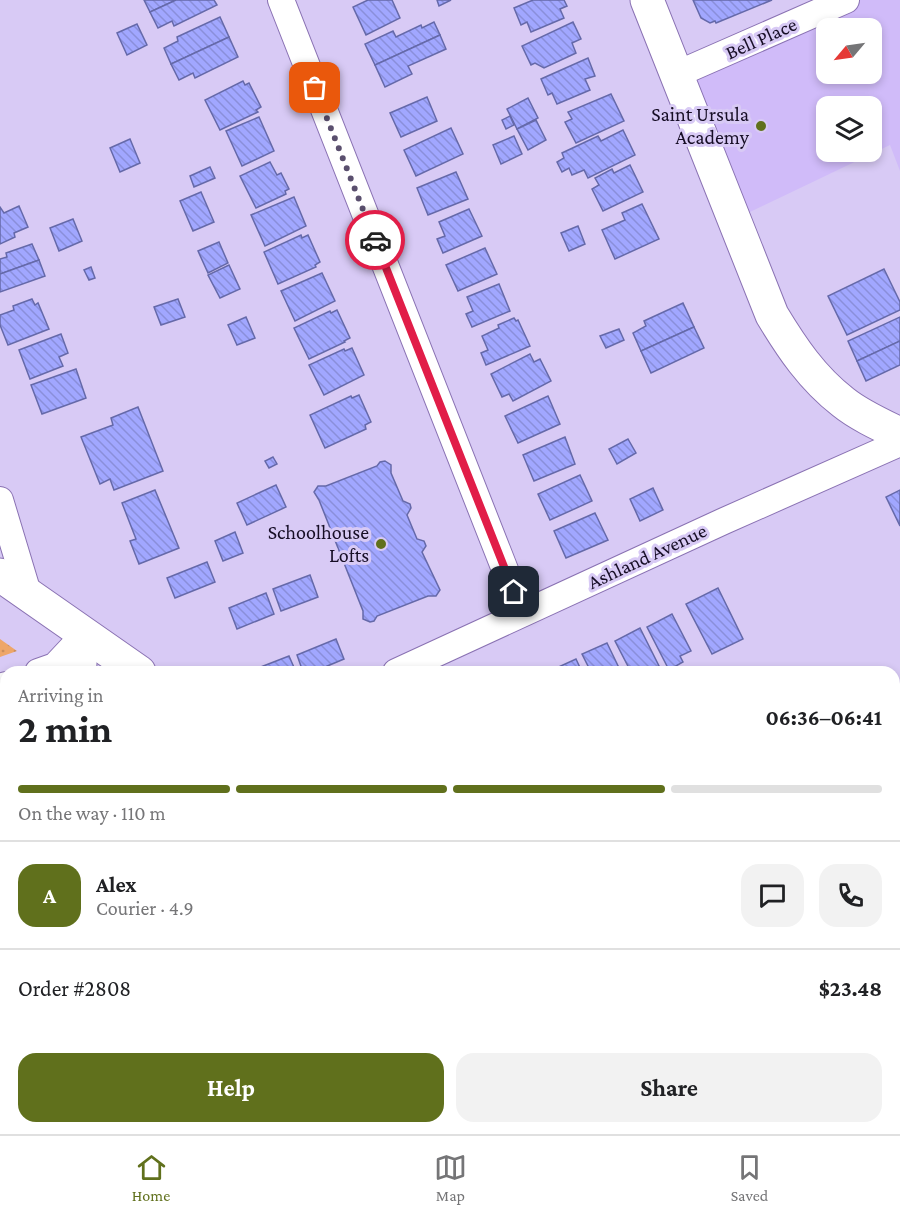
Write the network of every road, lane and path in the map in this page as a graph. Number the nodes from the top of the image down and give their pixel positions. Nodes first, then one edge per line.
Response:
1 (281, 0) edge
2 (646, 0) edge
3 (846, 0) edge
4 (675, 75) junction
5 (900, 435) edge
6 (900, 443) edge
7 (0, 500) edge
8 (0, 575) edge
9 (28, 593) junction
10 (522, 614) junction
11 (85, 634) junction
12 (55, 666) edge
13 (83, 666) edge
14 (130, 666) edge
15 (409, 666) edge

1 - 10 street
2 - 4 street
3 - 4 street, Bell Place
4 - 5 street
6 - 10 street, Ashland Avenue
7 - 9 street
8 - 9 street
9 - 11 street
10 - 15 street, Ashland Avenue
11 - 12 street
11 - 13 street
11 - 14 street

